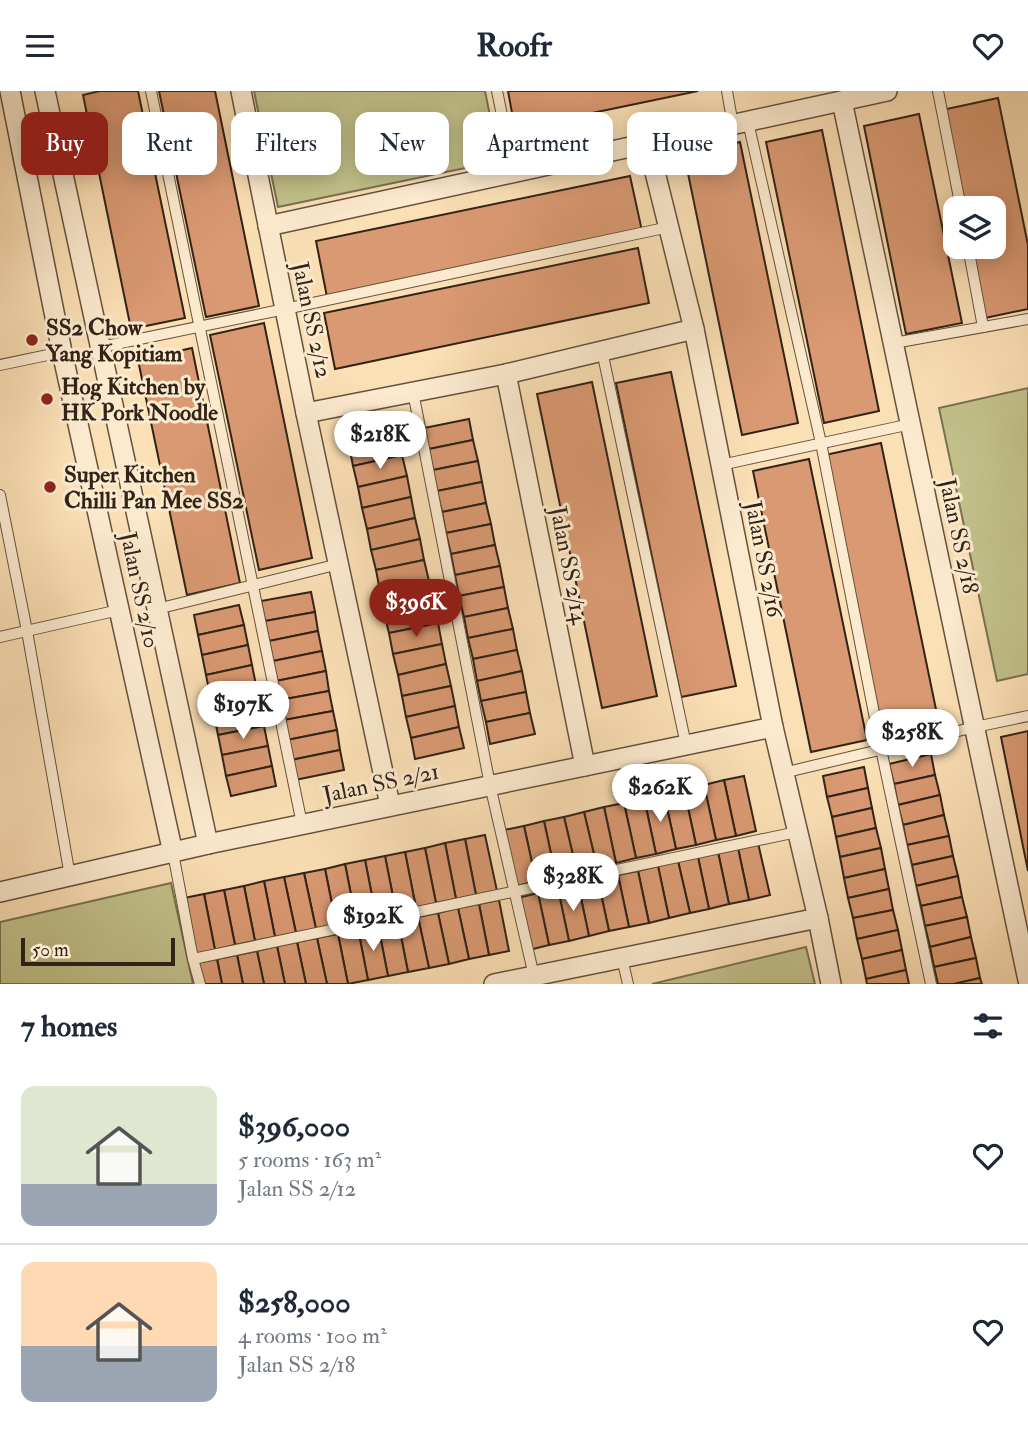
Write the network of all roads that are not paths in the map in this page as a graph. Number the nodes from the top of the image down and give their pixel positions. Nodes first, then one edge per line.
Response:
1 (10, 91) edge
2 (45, 91) edge
3 (151, 91) edge
4 (242, 91) edge
5 (497, 91) edge
6 (727, 91) edge
7 (887, 91) edge
8 (938, 91) edge
9 (842, 101) junction
10 (501, 112) edge
11 (741, 123) junction
12 (737, 124) edge
13 (505, 175) edge
14 (656, 175) edge
15 (959, 196) edge
16 (268, 226) junction
17 (669, 227) junction
18 (970, 259) edge
19 (285, 309) junction
20 (1028, 319) edge
21 (199, 327) junction
22 (983, 327) junction
23 (694, 329) junction
24 (894, 343) junction
25 (101, 347) junction
26 (602, 351) junction
27 (62, 352) junction
28 (0, 365) edge
29 (506, 374) junction
30 (413, 392) junction
31 (306, 413) junction
32 (911, 424) junction
33 (821, 443) junction
34 (721, 465) junction
35 (0, 495) edge
36 (339, 564) junction
37 (254, 585) junction
38 (157, 609) junction
39 (119, 610) junction
40 (27, 631) junction
41 (0, 637) edge
42 (1028, 716) edge
43 (773, 727) junction
44 (975, 727) junction
45 (686, 745) junction
46 (881, 749) junction
47 (585, 767) junction
48 (783, 773) junction
49 (490, 785) junction
50 (390, 805) junction
51 (302, 824) junction
52 (797, 832) junction
53 (208, 844) junction
54 (173, 853) junction
55 (70, 876) junction
56 (514, 891) junction
57 (0, 892) edge
58 (818, 918) junction
59 (622, 958) junction
60 (193, 959) junction
61 (534, 976) junction
62 (1028, 981) edge
63 (200, 984) edge
64 (494, 984) edge
65 (628, 984) edge
66 (831, 984) edge
67 (931, 984) edge

1 - 27 street, Jalan SS 2/10
2 - 25 street, Jalan SS 2/10
3 - 21 lane
4 - 16 street, Jalan SS 2/12
5 - 10 lane
6 - 11 lane
7 - 9 street
8 - 15 lane
9 - 11 street
9 - 24 street, Jalan SS 2/18
11 - 12 street
11 - 33 lane
13 - 16 street
14 - 17 street, Jalan SS 2/16
16 - 19 street, Jalan SS 2/12
17 - 19 lane
17 - 23 street, Jalan SS 2/16
18 - 22 lane
19 - 21 lane
19 - 31 street, Jalan SS 2/12
20 - 22 lane
21 - 25 lane
21 - 37 lane
22 - 24 lane
23 - 26 street
23 - 34 street, Jalan SS 2/16
24 - 32 street, Jalan SS 2/18
25 - 38 street, Jalan SS 2/10
26 - 29 street
26 - 45 lane
27 - 28 lane
27 - 39 street, Jalan SS 2/10
29 - 30 street
29 - 47 street, Jalan SS 2/14
30 - 31 street
30 - 49 lane
31 - 36 street, Jalan SS 2/12
32 - 33 lane
32 - 44 street, Jalan SS 2/18
33 - 34 lane
33 - 46 lane
34 - 43 street, Jalan SS 2/16
35 - 40 lane
36 - 37 lane
36 - 50 street, Jalan SS 2/12
37 - 38 lane
37 - 51 lane
38 - 53 street, Jalan SS 2/10
39 - 40 lane
39 - 54 street, Jalan SS 2/10
40 - 41 lane
40 - 55 lane
42 - 44 lane
43 - 45 street, Jalan SS 2/21
43 - 48 street, Jalan SS 2/16
44 - 46 lane
44 - 62 street, Jalan SS 2/18
45 - 47 street, Jalan SS 2/21
46 - 48 lane
46 - 67 lane
47 - 49 street, Jalan SS 2/21
48 - 52 street, Jalan SS 2/16
49 - 50 street, Jalan SS 2/21
49 - 56 lane
50 - 51 street, Jalan SS 2/21
51 - 53 street, Jalan SS 2/21
52 - 56 lane
52 - 58 street, Jalan SS 2/16
53 - 54 street, Jalan SS 2/21
54 - 55 street, Jalan SS 2/21
54 - 60 lane
55 - 57 street, Jalan SS 2/21
56 - 60 lane
56 - 61 lane
58 - 59 street
58 - 66 street, Jalan SS 2/16
59 - 61 street
59 - 65 lane
60 - 63 lane
61 - 64 street

